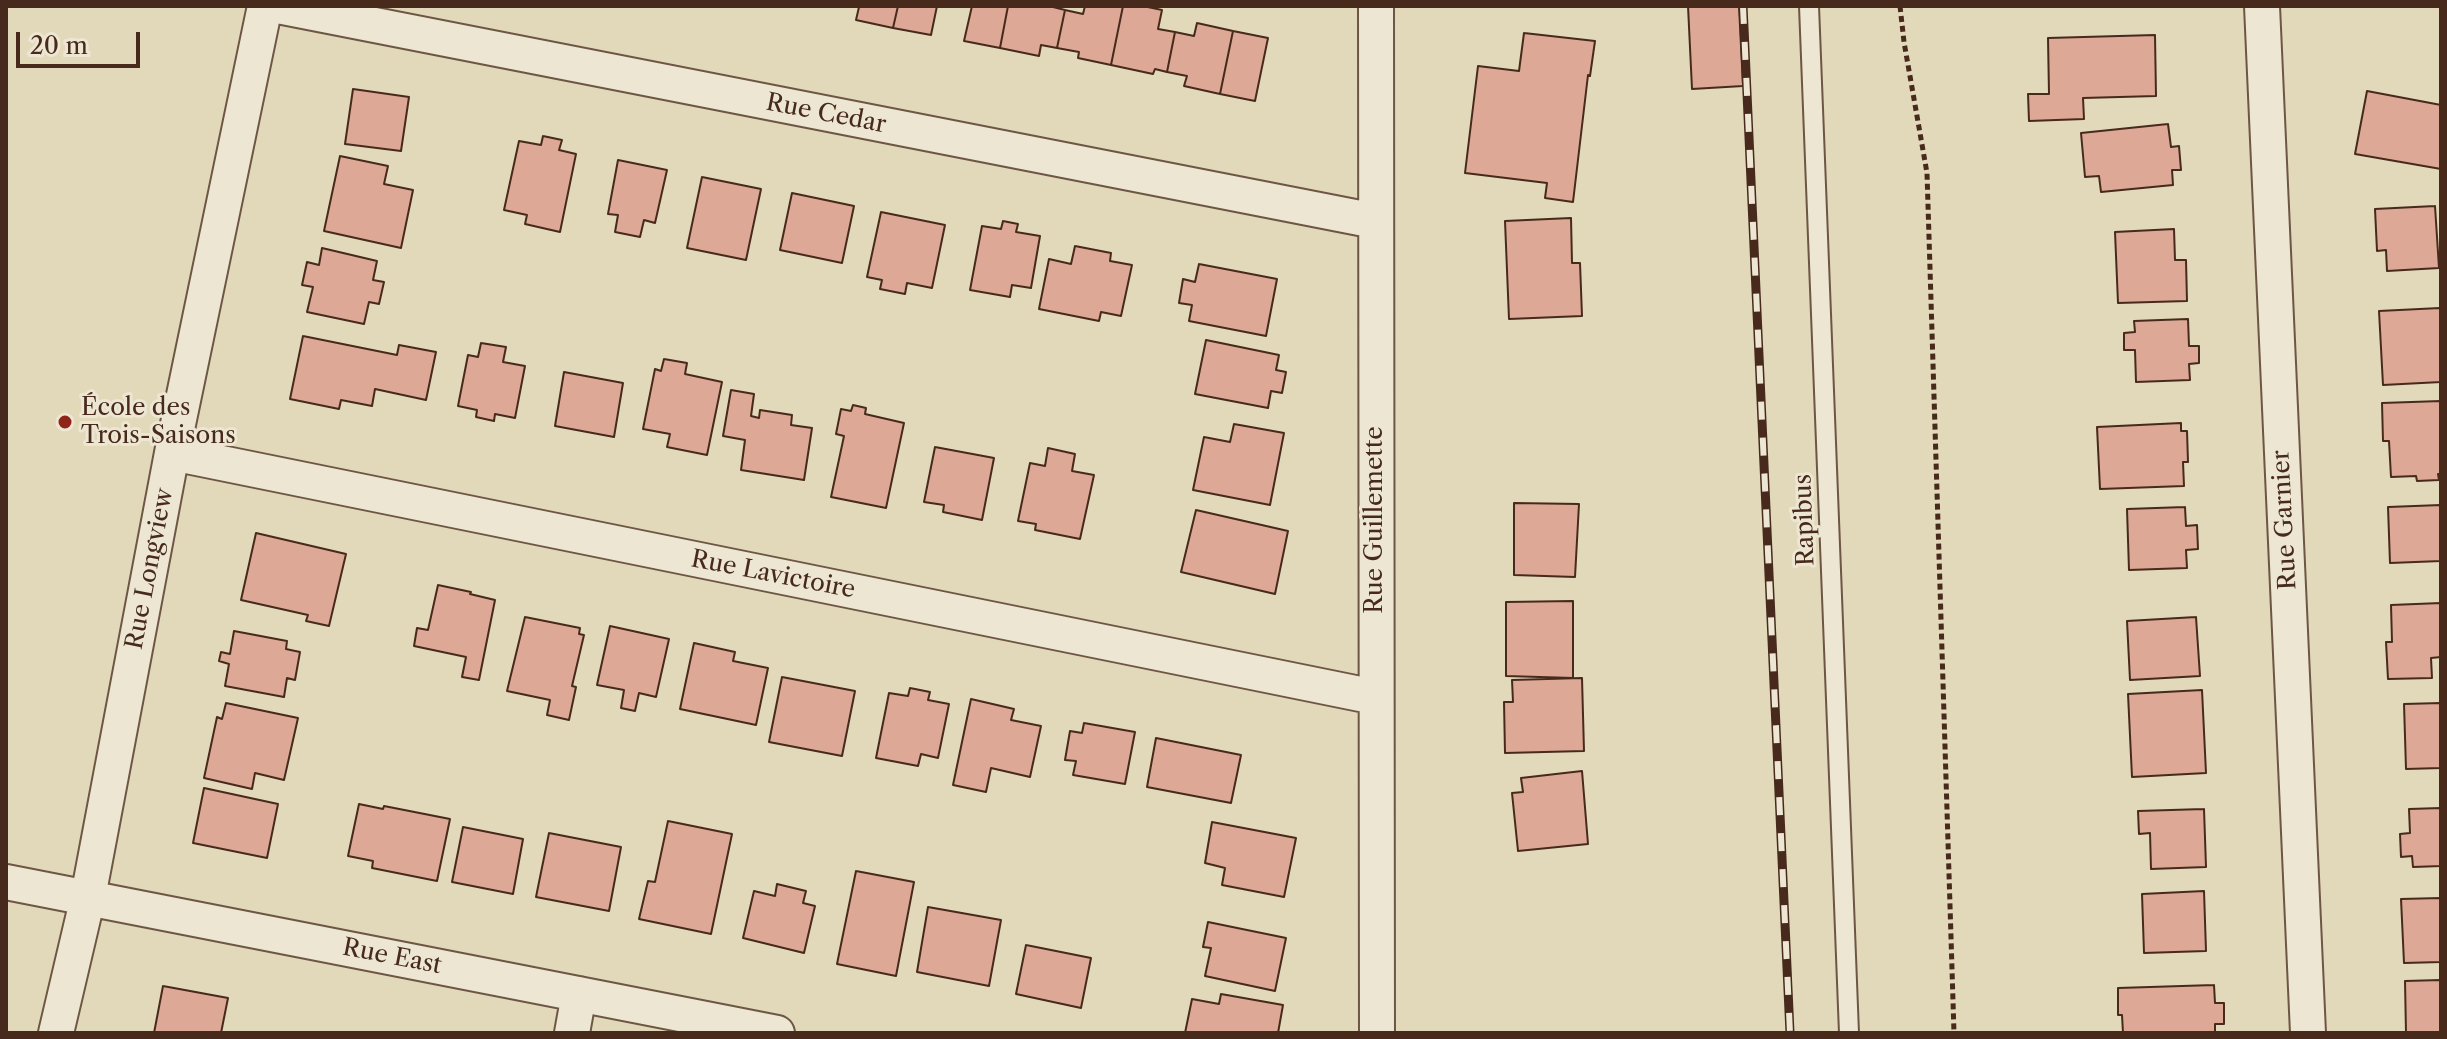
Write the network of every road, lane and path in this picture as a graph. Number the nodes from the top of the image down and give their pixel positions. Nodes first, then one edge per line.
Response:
1 (265, 6) edge
2 (278, 6) edge
3 (1376, 6) edge
4 (1809, 6) edge
5 (1900, 6) edge
6 (2262, 6) edge
7 (1375, 221) junction
8 (172, 453) junction
9 (1375, 697) junction
10 (6, 882) edge
11 (88, 897) junction
12 (579, 994) junction
13 (56, 1033) edge
14 (572, 1033) edge
15 (777, 1033) edge
16 (1377, 1033) edge
17 (1849, 1033) edge
18 (1954, 1033) edge
19 (2308, 1033) edge

1 - 8 street, Rue Longview
2 - 7 street, Rue Cedar
3 - 7 street, Rue Guillemette
4 - 17 lane, Rapibus
5 - 18 path
6 - 19 street, Rue Garnier
7 - 9 street, Rue Guillemette
8 - 9 street, Rue Lavictoire
8 - 11 street, Rue Longview
9 - 16 street, Rue Guillemette
10 - 11 street, Rue East
11 - 12 street, Rue East
11 - 13 street, Rue Longview
12 - 14 street
12 - 15 street, Rue East

